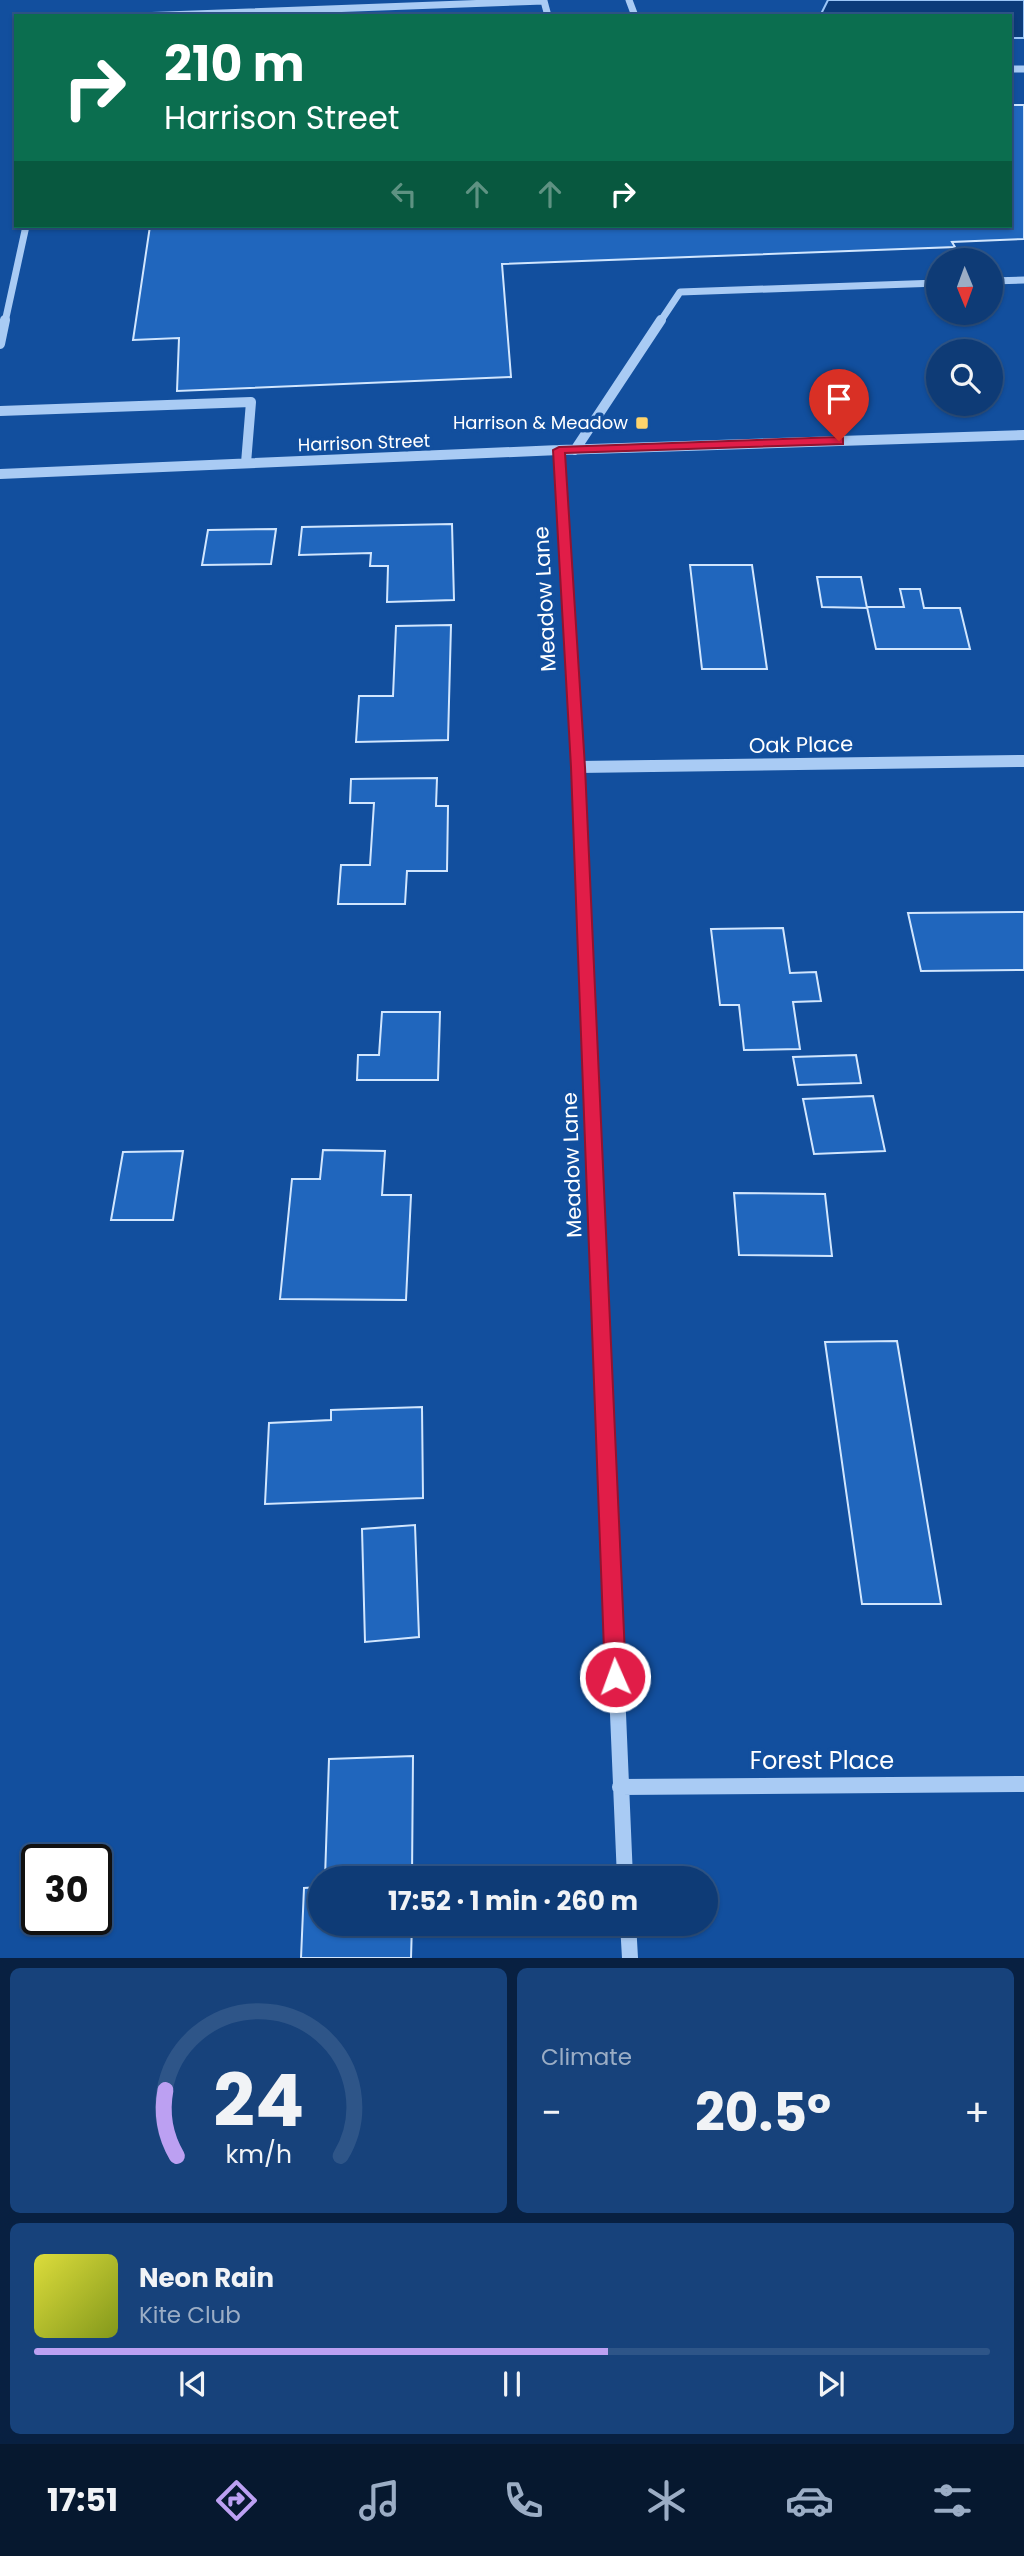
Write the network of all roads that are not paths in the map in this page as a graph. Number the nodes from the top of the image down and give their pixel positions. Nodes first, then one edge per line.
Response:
1 (552, 0) edge
2 (498, 1) edge
3 (544, 1) edge
4 (347, 4) edge
5 (173, 14) edge
6 (26, 228) edge
7 (1024, 280) edge
8 (1003, 281) edge
9 (926, 283) edge
10 (0, 344) edge
11 (0, 411) edge
12 (1024, 435) edge
13 (559, 450) junction
14 (575, 450) junction
15 (246, 463) junction
16 (0, 474) edge
17 (1024, 761) edge
18 (578, 767) junction
19 (1024, 1784) edge
20 (620, 1787) junction
21 (624, 1866) edge
22 (629, 1936) edge
23 (630, 1958) edge

1 - 3 street
2 - 3 street
2 - 4 street
4 - 5 street
6 - 10 street
7 - 8 street
9 - 14 street
11 - 15 street
12 - 14 street, Harrison Street
13 - 14 street, Harrison Street
13 - 15 street, Harrison Street
13 - 18 street, Meadow Lane
15 - 16 street, Harrison Street
17 - 18 street, Oak Place
18 - 20 street, Meadow Lane
19 - 20 street, Forest Place
20 - 21 street, Meadow Lane
22 - 23 street

